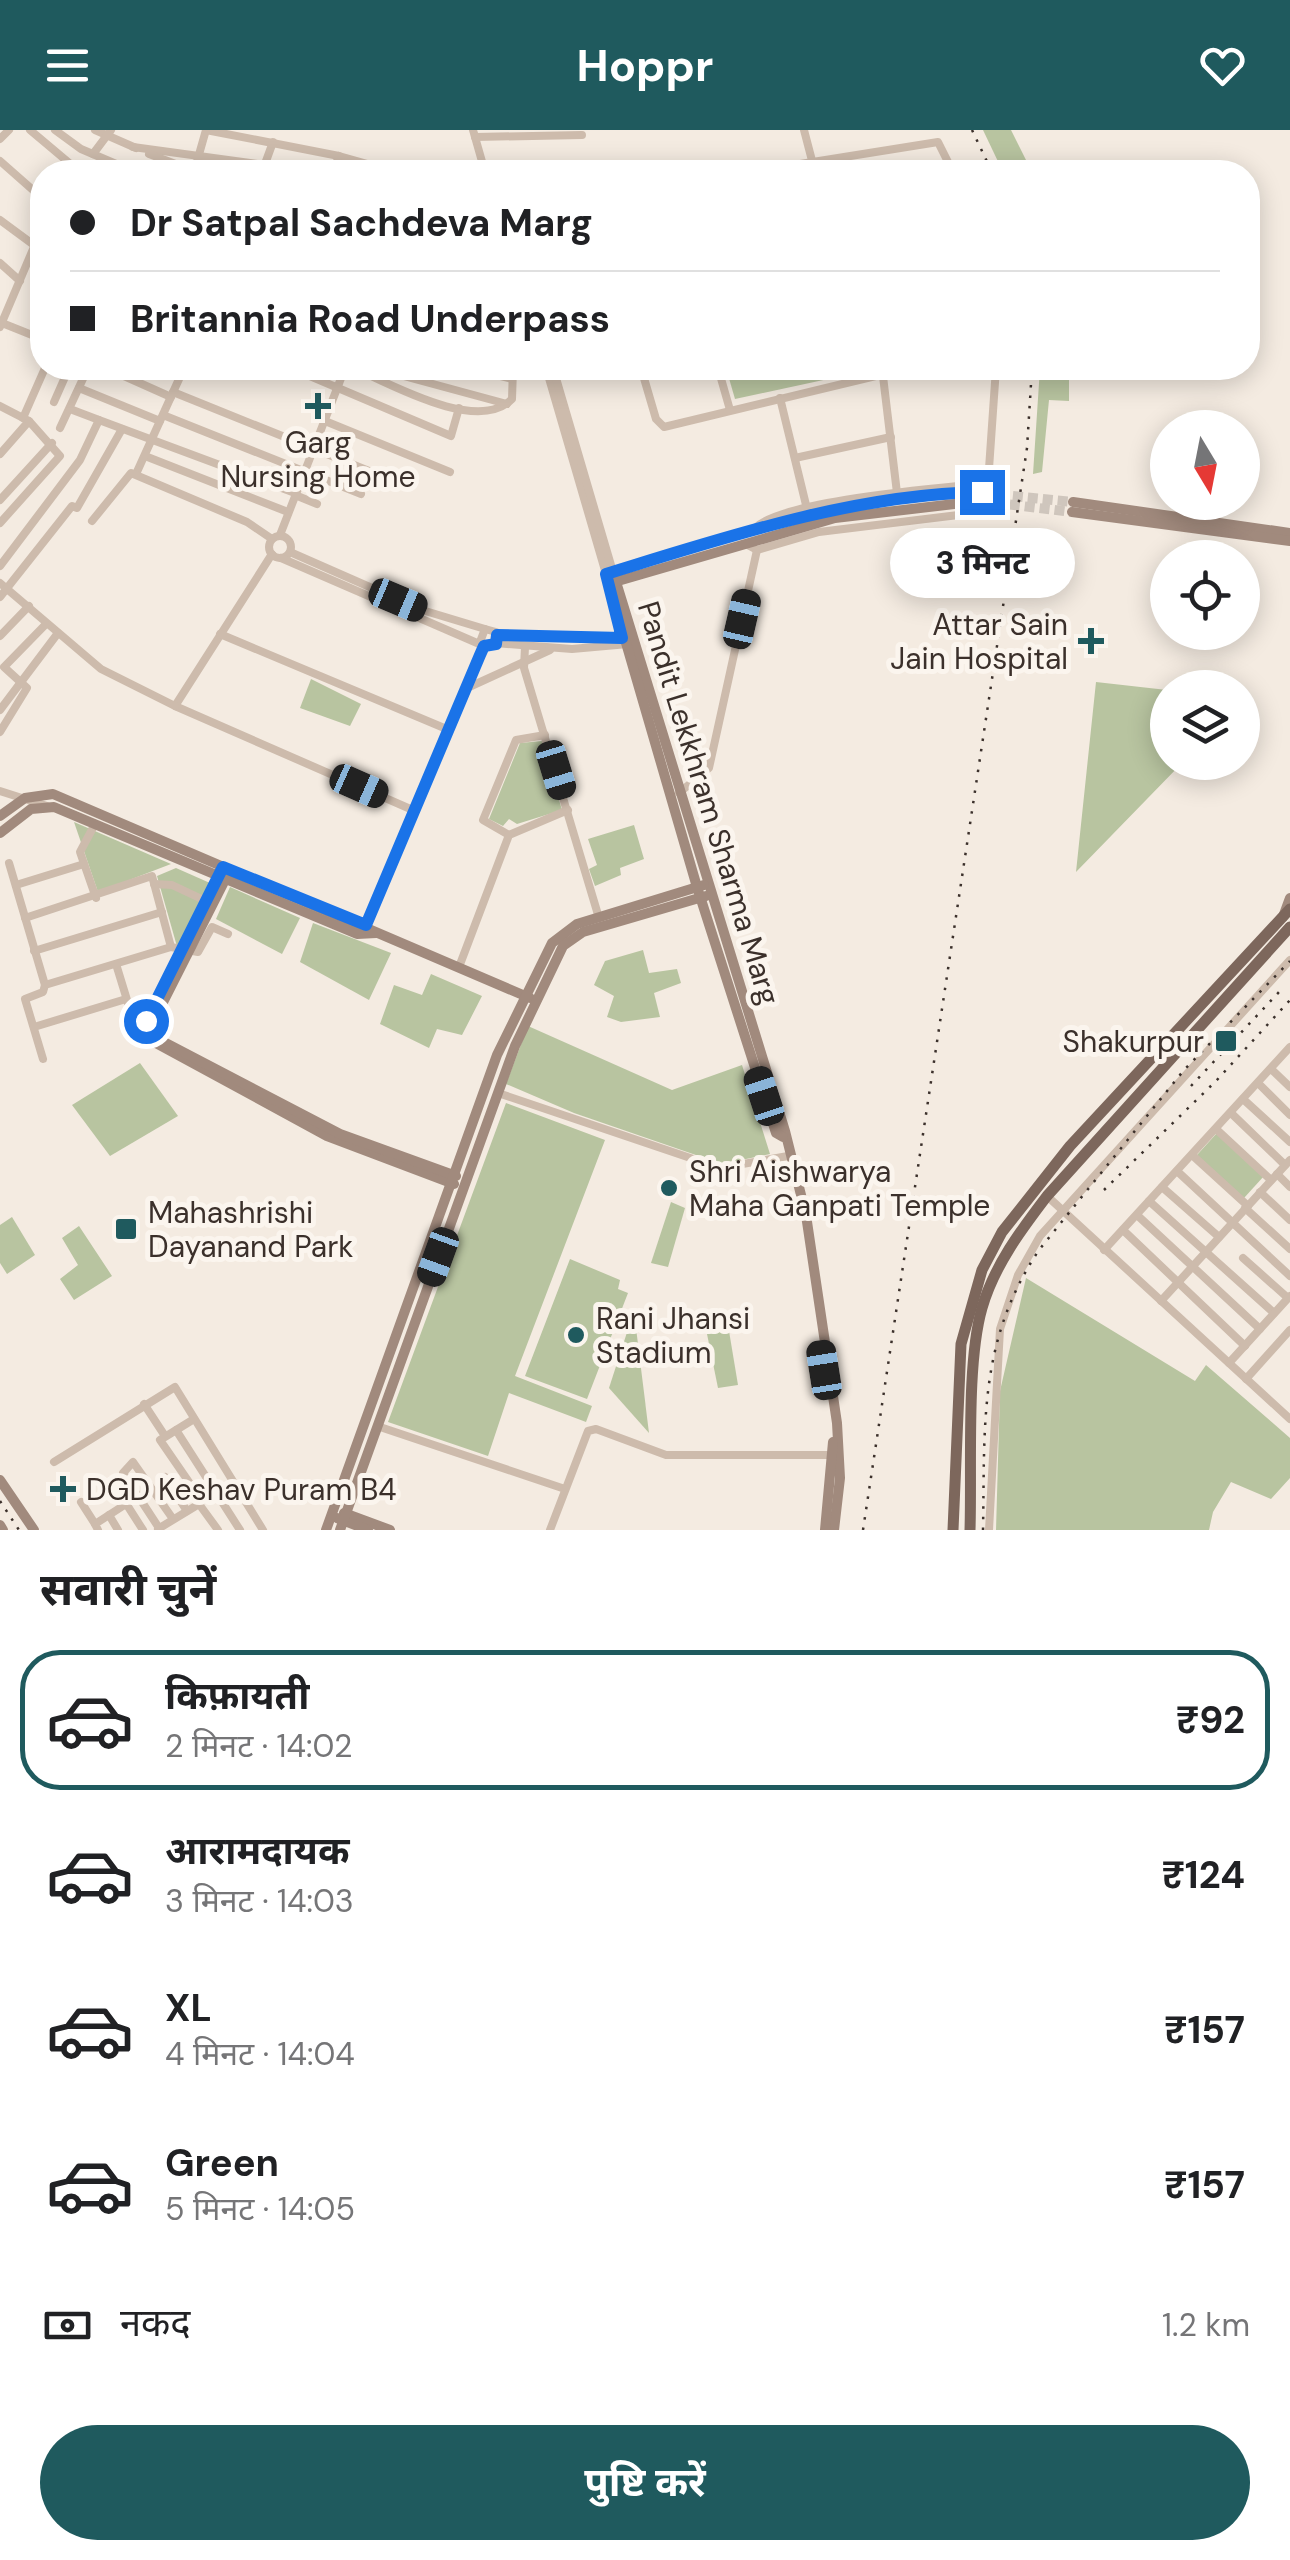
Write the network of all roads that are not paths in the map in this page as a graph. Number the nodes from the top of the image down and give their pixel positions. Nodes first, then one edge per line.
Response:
1 (9, 130) edge
2 (30, 130) edge
3 (55, 130) edge
4 (95, 130) edge
5 (206, 130) edge
6 (804, 130) edge
7 (108, 133) edge
8 (474, 133) edge
9 (582, 135) dead end
10 (0, 139) edge
11 (274, 142) junction
12 (133, 147) junction
13 (93, 154) junction
14 (339, 156) junction
15 (201, 157) junction
16 (62, 160) edge
17 (107, 160) edge
18 (165, 160) edge
19 (200, 160) edge
20 (217, 160) edge
21 (267, 160) edge
22 (338, 160) edge
23 (353, 160) edge
24 (481, 160) edge
25 (811, 160) edge
26 (851, 160) edge
27 (947, 160) edge
28 (0, 161) edge
29 (30, 187) edge
30 (0, 220) edge
31 (30, 243) edge
32 (0, 263) edge
33 (30, 263) edge
34 (20, 281) junction
35 (0, 296) edge
36 (10, 306) junction
37 (1, 325) edge
38 (30, 336) edge
39 (41, 380) edge
40 (64, 380) edge
41 (83, 380) edge
42 (138, 380) edge
43 (178, 380) edge
44 (319, 380) edge
45 (341, 380) edge
46 (381, 380) edge
47 (418, 380) edge
48 (512, 380) edge
49 (553, 380) edge
50 (645, 380) edge
51 (721, 380) edge
52 (849, 380) edge
53 (884, 380) edge
54 (995, 380) edge
55 (79, 388) junction
56 (338, 388) junction
57 (172, 394) junction
58 (780, 398) junction
59 (54, 402) dead end
60 (507, 404) junction
61 (70, 408) junction
62 (459, 408) junction
63 (730, 410) junction
64 (2, 411) edge
65 (161, 418) junction
66 (26, 419) junction
67 (99, 420) junction
68 (325, 421) junction
69 (60, 428) dead end
70 (122, 429) junction
71 (890, 437) junction
72 (152, 438) junction
73 (52, 442) junction
74 (314, 448) junction
75 (0, 454) edge
76 (145, 456) junction
77 (795, 458) junction
78 (450, 472) dead end
79 (303, 473) junction
80 (374, 473) dead end
81 (136, 474) junction
82 (983, 492) junction
83 (897, 493) junction
84 (295, 494) junction
85 (361, 494) dead end
86 (0, 500) edge
87 (317, 504) dead end
88 (1073, 507) tunnel mouth
89 (808, 509) junction
90 (288, 512) junction
91 (1, 520) edge
92 (92, 521) dead end
93 (23, 536) junction
94 (276, 537) junction
95 (1290, 537) edge
96 (747, 539) junction
97 (757, 550) junction
98 (290, 552) junction
99 (272, 554) junction
100 (281, 558) junction
101 (0, 566) edge
102 (611, 578) junction
103 (4, 586) edge
104 (0, 597) edge
105 (28, 606) junction
106 (46, 624) junction
107 (484, 629) junction
108 (58, 633) junction
109 (220, 634) junction
110 (0, 636) edge
111 (496, 639) junction
112 (627, 641) junction
113 (482, 644) junction
114 (525, 647) junction
115 (554, 648) junction
116 (524, 664) junction
117 (2, 668) edge
118 (22, 684) junction
119 (466, 688) junction
120 (175, 706) junction
121 (0, 710) edge
122 (449, 730) junction
123 (0, 732) edge
124 (545, 734) junction
125 (0, 792) edge
126 (680, 793) junction
127 (25, 798) junction
128 (48, 806) junction
129 (415, 810) junction
130 (568, 810) junction
131 (0, 816) edge
132 (96, 823) junction
133 (0, 833) edge
134 (509, 835) junction
135 (9, 862) dead end
136 (84, 864) junction
137 (225, 872) junction
138 (154, 884) junction
139 (16, 885) junction
140 (704, 891) junction
141 (96, 898) junction
142 (1290, 898) edge
143 (206, 901) junction
144 (162, 912) junction
145 (26, 918) junction
146 (599, 918) junction
147 (1287, 918) edge
148 (366, 925) junction
149 (376, 933) junction
150 (228, 934) dead end
151 (181, 947) junction
152 (34, 951) junction
153 (1290, 960) edge
154 (116, 964) junction
155 (459, 967) junction
156 (533, 980) junction
157 (44, 985) junction
158 (508, 988) junction
159 (531, 998) junction
160 (126, 999) junction
161 (135, 1026) dead end
162 (34, 1027) junction
163 (1288, 1054) edge
164 (43, 1059) dead end
165 (1271, 1069) junction
166 (1258, 1083) junction
167 (1290, 1087) edge
168 (498, 1094) junction
169 (1244, 1099) junction
170 (1231, 1113) junction
171 (1290, 1115) edge
172 (1216, 1129) junction
173 (1290, 1142) edge
174 (1192, 1155) junction
175 (788, 1156) junction
176 (1288, 1162) edge
177 (1177, 1171) junction
178 (1274, 1177) junction
179 (452, 1180) junction
180 (466, 1183) junction
181 (1162, 1187) junction
182 (1290, 1187) edge
183 (1260, 1192) junction
184 (1047, 1196) junction
185 (1149, 1201) junction
186 (1246, 1207) junction
187 (1062, 1212) junction
188 (1137, 1215) junction
189 (1290, 1220) edge
190 (1232, 1222) junction
191 (1123, 1230) junction
192 (1219, 1237) junction
193 (1256, 1244) junction
194 (1290, 1249) edge
195 (1104, 1250) junction
196 (1206, 1251) junction
197 (1244, 1258) junction
198 (1192, 1266) junction
199 (1230, 1272) junction
200 (1290, 1276) edge
201 (1177, 1283) junction
202 (1289, 1297) edge
203 (1160, 1301) junction
204 (1274, 1313) junction
205 (1260, 1329) junction
206 (1290, 1331) edge
207 (1245, 1346) junction
208 (1229, 1363) junction
209 (1246, 1378) junction
210 (144, 1404) junction
211 (194, 1418) junction
212 (1290, 1419) edge
213 (377, 1426) junction
214 (176, 1430) junction
215 (164, 1436) junction
216 (837, 1455) junction
217 (54, 1462) dead end
218 (165, 1477) dead end
219 (232, 1479) junction
220 (0, 1480) edge
221 (111, 1480) dead end
222 (565, 1489) junction
223 (216, 1491) junction
224 (80, 1502) dead end
225 (200, 1502) junction
226 (126, 1504) junction
227 (187, 1511) junction
228 (333, 1512) junction
229 (108, 1515) junction
230 (173, 1519) junction
231 (343, 1522) edge
232 (97, 1527) edge
233 (355, 1528) edge
234 (157, 1529) edge
235 (34, 1530) edge
236 (118, 1530) edge
237 (143, 1530) edge
238 (218, 1530) edge
239 (240, 1530) edge
240 (263, 1530) edge
241 (326, 1530) edge
242 (368, 1530) edge
243 (390, 1530) edge
244 (550, 1530) edge
245 (825, 1530) edge
246 (834, 1530) edge
247 (953, 1530) edge
248 (970, 1530) edge
249 (988, 1530) edge

1 - 10 street
2 - 16 street
3 - 13 street
4 - 7 street
5 - 11 street
5 - 15 street
6 - 25 street
7 - 12 street
7 - 13 street
8 - 9 street
8 - 24 street
11 - 14 street
11 - 21 street
12 - 15 street
12 - 18 street
13 - 17 street
14 - 22 street
14 - 23 street
15 - 19 street
15 - 20 street
26 - 27 street
28 - 29 street
30 - 31 street
32 - 34 street
33 - 34 street
34 - 36 street
35 - 36 street
36 - 37 street
37 - 38 street
39 - 66 street
40 - 59 street
41 - 55 street
42 - 57 street
43 - 57 street
44 - 56 street
45 - 56 street
46 - 62 street
47 - 60 street
48 - 60 street
49 - 102 street, Pandit Lekkhram Sharma Marg
50 - 63 street
51 - 63 street
52 - 58 street
53 - 71 street
54 - 82 street
55 - 61 street
55 - 65 street
56 - 62 street
56 - 68 street
57 - 65 street
57 - 74 street
58 - 63 street
58 - 77 street
60 - 62 street
61 - 67 street
61 - 69 street
64 - 66 street
65 - 72 street
65 - 79 street
66 - 73 street
66 - 75 street
67 - 70 street
67 - 93 street
68 - 74 street
68 - 78 street
70 - 72 street
70 - 103 street
71 - 77 street
71 - 83 street
72 - 76 street
72 - 84 street
73 - 86 street
73 - 91 street
74 - 79 street
74 - 80 street
76 - 81 street
76 - 90 street
77 - 89 street
79 - 84 street
79 - 85 street
81 - 92 street
81 - 94 street
82 - 83 street
82 - 96 main road
82 - 97 street
83 - 89 street
84 - 87 street
84 - 90 street
88 - 95 main road
89 - 96 street
90 - 94 street
91 - 93 street
93 - 101 street
94 - 98 street
94 - 99 street
96 - 97 street
96 - 102 main road
97 - 126 street
98 - 100 street
98 - 107 street
99 - 100 street
99 - 109 street
100 - 113 street
102 - 112 main road, Pandit Lekkhram Sharma Marg
103 - 104 street
103 - 105 street
105 - 106 street
105 - 110 street
106 - 108 street
106 - 117 street
107 - 111 street
107 - 113 street
108 - 118 street
108 - 120 street
109 - 120 street
109 - 122 street
111 - 112 street
111 - 113 street
111 - 114 street
112 - 115 street
112 - 126 main road, Pandit Lekkhram Sharma Marg
112 - 140 main road, Pandit Lekkhram Sharma Marg
113 - 119 street
114 - 115 street
114 - 116 street
115 - 116 street
116 - 119 street
116 - 124 street
117 - 118 street
118 - 121 street
118 - 123 street
119 - 122 street
120 - 129 street
122 - 129 street
124 - 130 street
124 - 134 street
125 - 127 street
126 - 140 main road, Pandit Lekkhram Sharma Marg
127 - 128 street
127 - 131 main road
127 - 137 main road
128 - 132 main road
128 - 133 main road
129 - 148 street
130 - 134 street
130 - 146 street
132 - 136 street
132 - 137 main road
134 - 155 street
135 - 139 street
136 - 139 street
136 - 141 street
137 - 143 main road
137 - 148 main road
137 - 149 main road
137 - 151 main road
138 - 141 street
138 - 143 street
138 - 144 street
139 - 145 street
140 - 146 main road
140 - 159 main road
140 - 175 main road, Pandit Lekkhram Sharma Marg
141 - 145 street
142 - 147 main road
143 - 151 main road
144 - 151 street
144 - 152 street
145 - 152 street
146 - 156 main road
147 - 184 main road
147 - 247 main road
148 - 149 main road
149 - 155 main road
150 - 151 street
151 - 154 street
151 - 179 main road
152 - 157 street
153 - 187 street
154 - 157 street
154 - 160 street
155 - 158 main road
156 - 158 main road
156 - 159 main road
157 - 162 street
158 - 159 main road
159 - 168 main road
159 - 179 main road
160 - 161 street
160 - 162 street
162 - 164 street
163 - 165 street
165 - 166 street
165 - 167 street
166 - 169 street
166 - 171 street
168 - 175 street
168 - 180 main road
169 - 170 street
169 - 173 street
170 - 172 street
170 - 176 street
172 - 174 street
172 - 178 street
174 - 177 street
174 - 186 street
175 - 216 main road, Pandit Lekkhram Sharma Marg
176 - 178 street
177 - 181 street
177 - 190 street
178 - 182 street
178 - 183 street
179 - 180 main road
179 - 228 main road
180 - 213 main road
181 - 185 street
181 - 192 street
183 - 186 street
183 - 189 street
184 - 187 street
184 - 248 main road
185 - 188 street
185 - 196 street
186 - 190 street
186 - 194 street
187 - 195 street
187 - 249 street
188 - 191 street
188 - 198 street
190 - 192 street
190 - 193 street
191 - 195 street
191 - 201 street
192 - 196 street
193 - 197 street
193 - 200 street
195 - 203 street
196 - 198 street
196 - 199 street
197 - 199 street
197 - 202 street
198 - 201 street
198 - 205 street
199 - 204 street
201 - 203 street
201 - 207 street
202 - 204 street
203 - 208 street
204 - 205 street
205 - 207 street
206 - 209 street
207 - 208 street
208 - 209 street
209 - 212 street
210 - 211 street
210 - 215 street
210 - 217 street
211 - 214 street
211 - 219 street
213 - 222 street
213 - 231 main road
214 - 215 street
214 - 223 street
215 - 225 street
216 - 222 street
216 - 245 main road, Pandit Lekkhram Sharma Marg
216 - 246 main road, Pandit Lekkhram Sharma Marg
218 - 227 street
219 - 223 street
219 - 240 street
220 - 235 main road
221 - 226 street
222 - 244 street
223 - 225 street
223 - 239 street
224 - 232 street
225 - 227 street
225 - 238 street
226 - 229 street
226 - 237 street
227 - 230 street
228 - 231 main road
228 - 241 main road
229 - 232 street
229 - 236 street
230 - 234 street
230 - 234 street
231 - 233 main road
231 - 243 main road
233 - 242 main road

